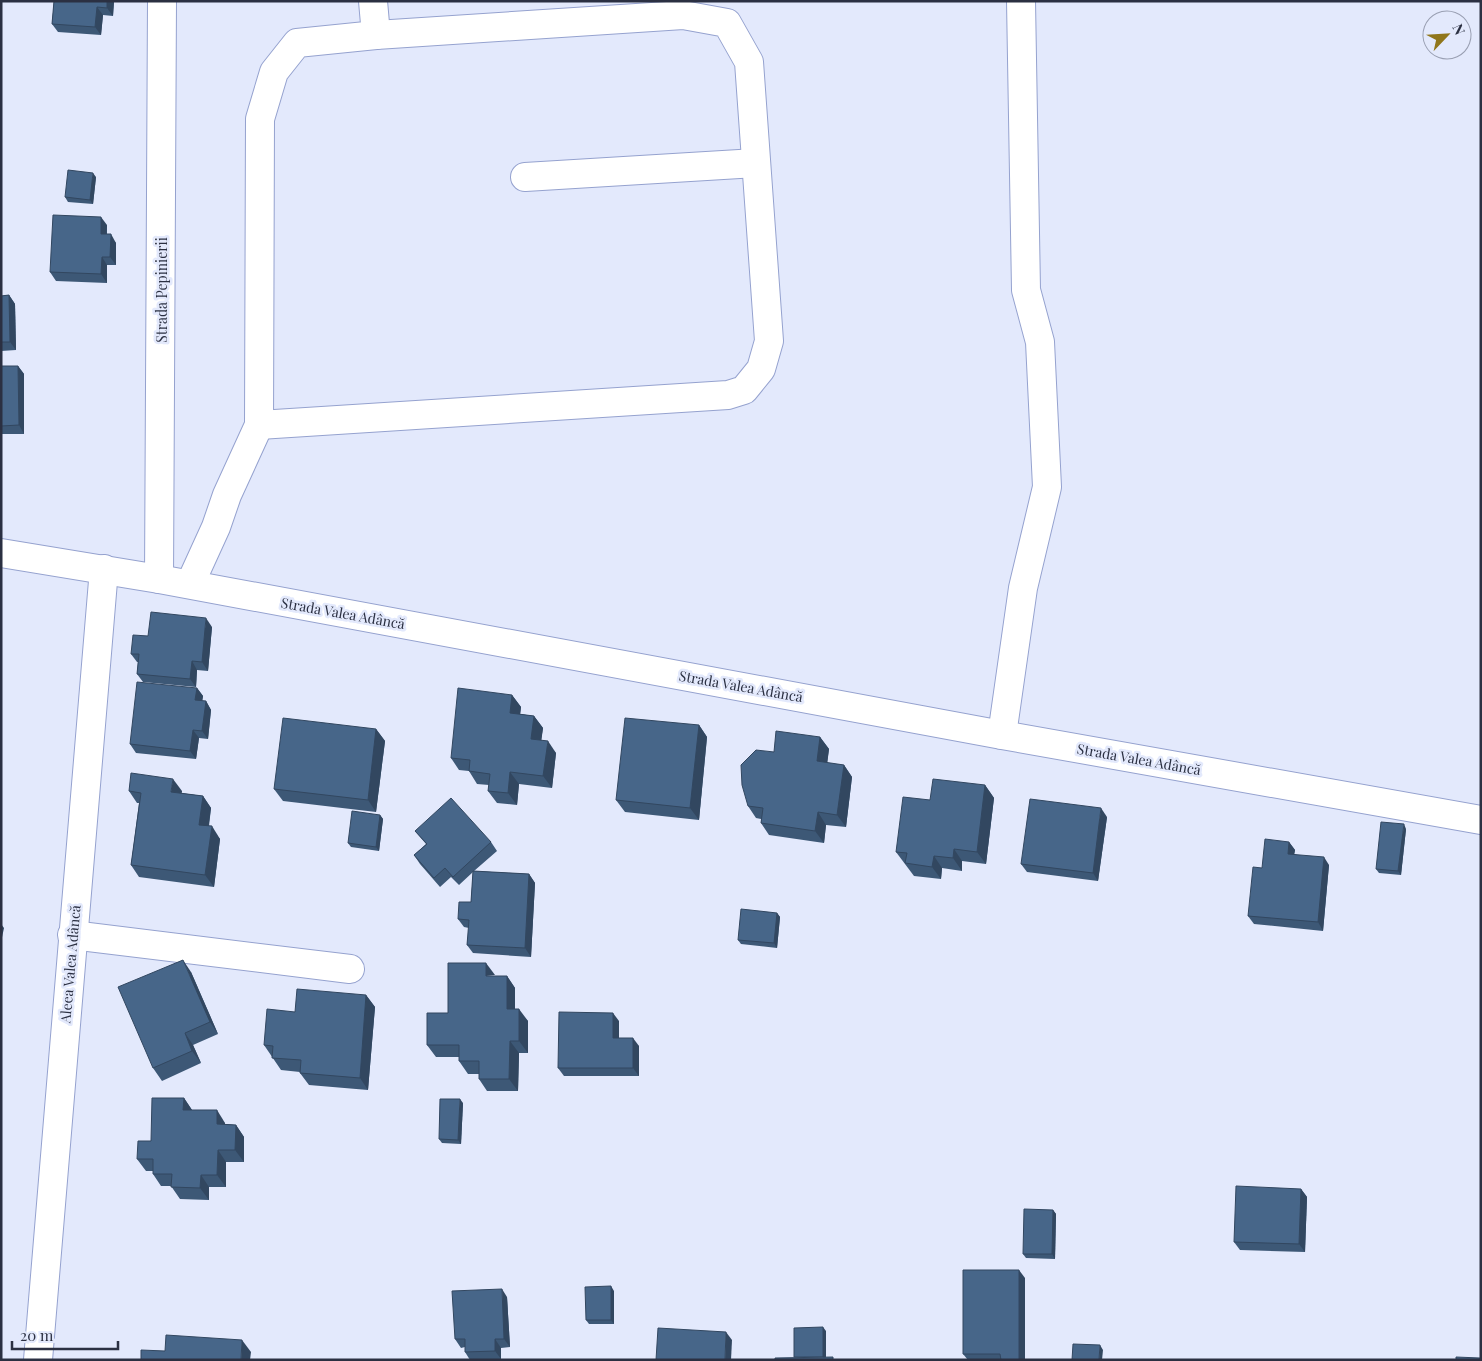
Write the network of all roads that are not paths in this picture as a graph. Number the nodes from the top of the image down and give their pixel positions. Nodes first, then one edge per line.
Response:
1 (162, 1) edge
2 (373, 1) edge
3 (1021, 1) edge
4 (376, 35) junction
5 (756, 163) junction
6 (525, 177) dead end
7 (260, 425) junction
8 (1, 553) edge
9 (104, 569) junction
10 (160, 579) junction
11 (190, 584) junction
12 (1002, 735) junction
13 (1481, 820) edge
14 (72, 935) junction
15 (350, 969) dead end
16 (38, 1360) edge

1 - 10 street, Strada Pepinierii
2 - 4 street
3 - 12 street
4 - 5 street
4 - 7 street
5 - 6 street
5 - 7 street
7 - 11 street
8 - 9 street, Strada Valea Adâncă
9 - 10 street, Strada Valea Adâncă
9 - 14 street, Aleea Valea Adâncă
10 - 11 street, Strada Valea Adâncă
11 - 12 street, Strada Valea Adâncă
12 - 13 street, Strada Valea Adâncă
14 - 15 street
14 - 16 street, Aleea Valea Adâncă

